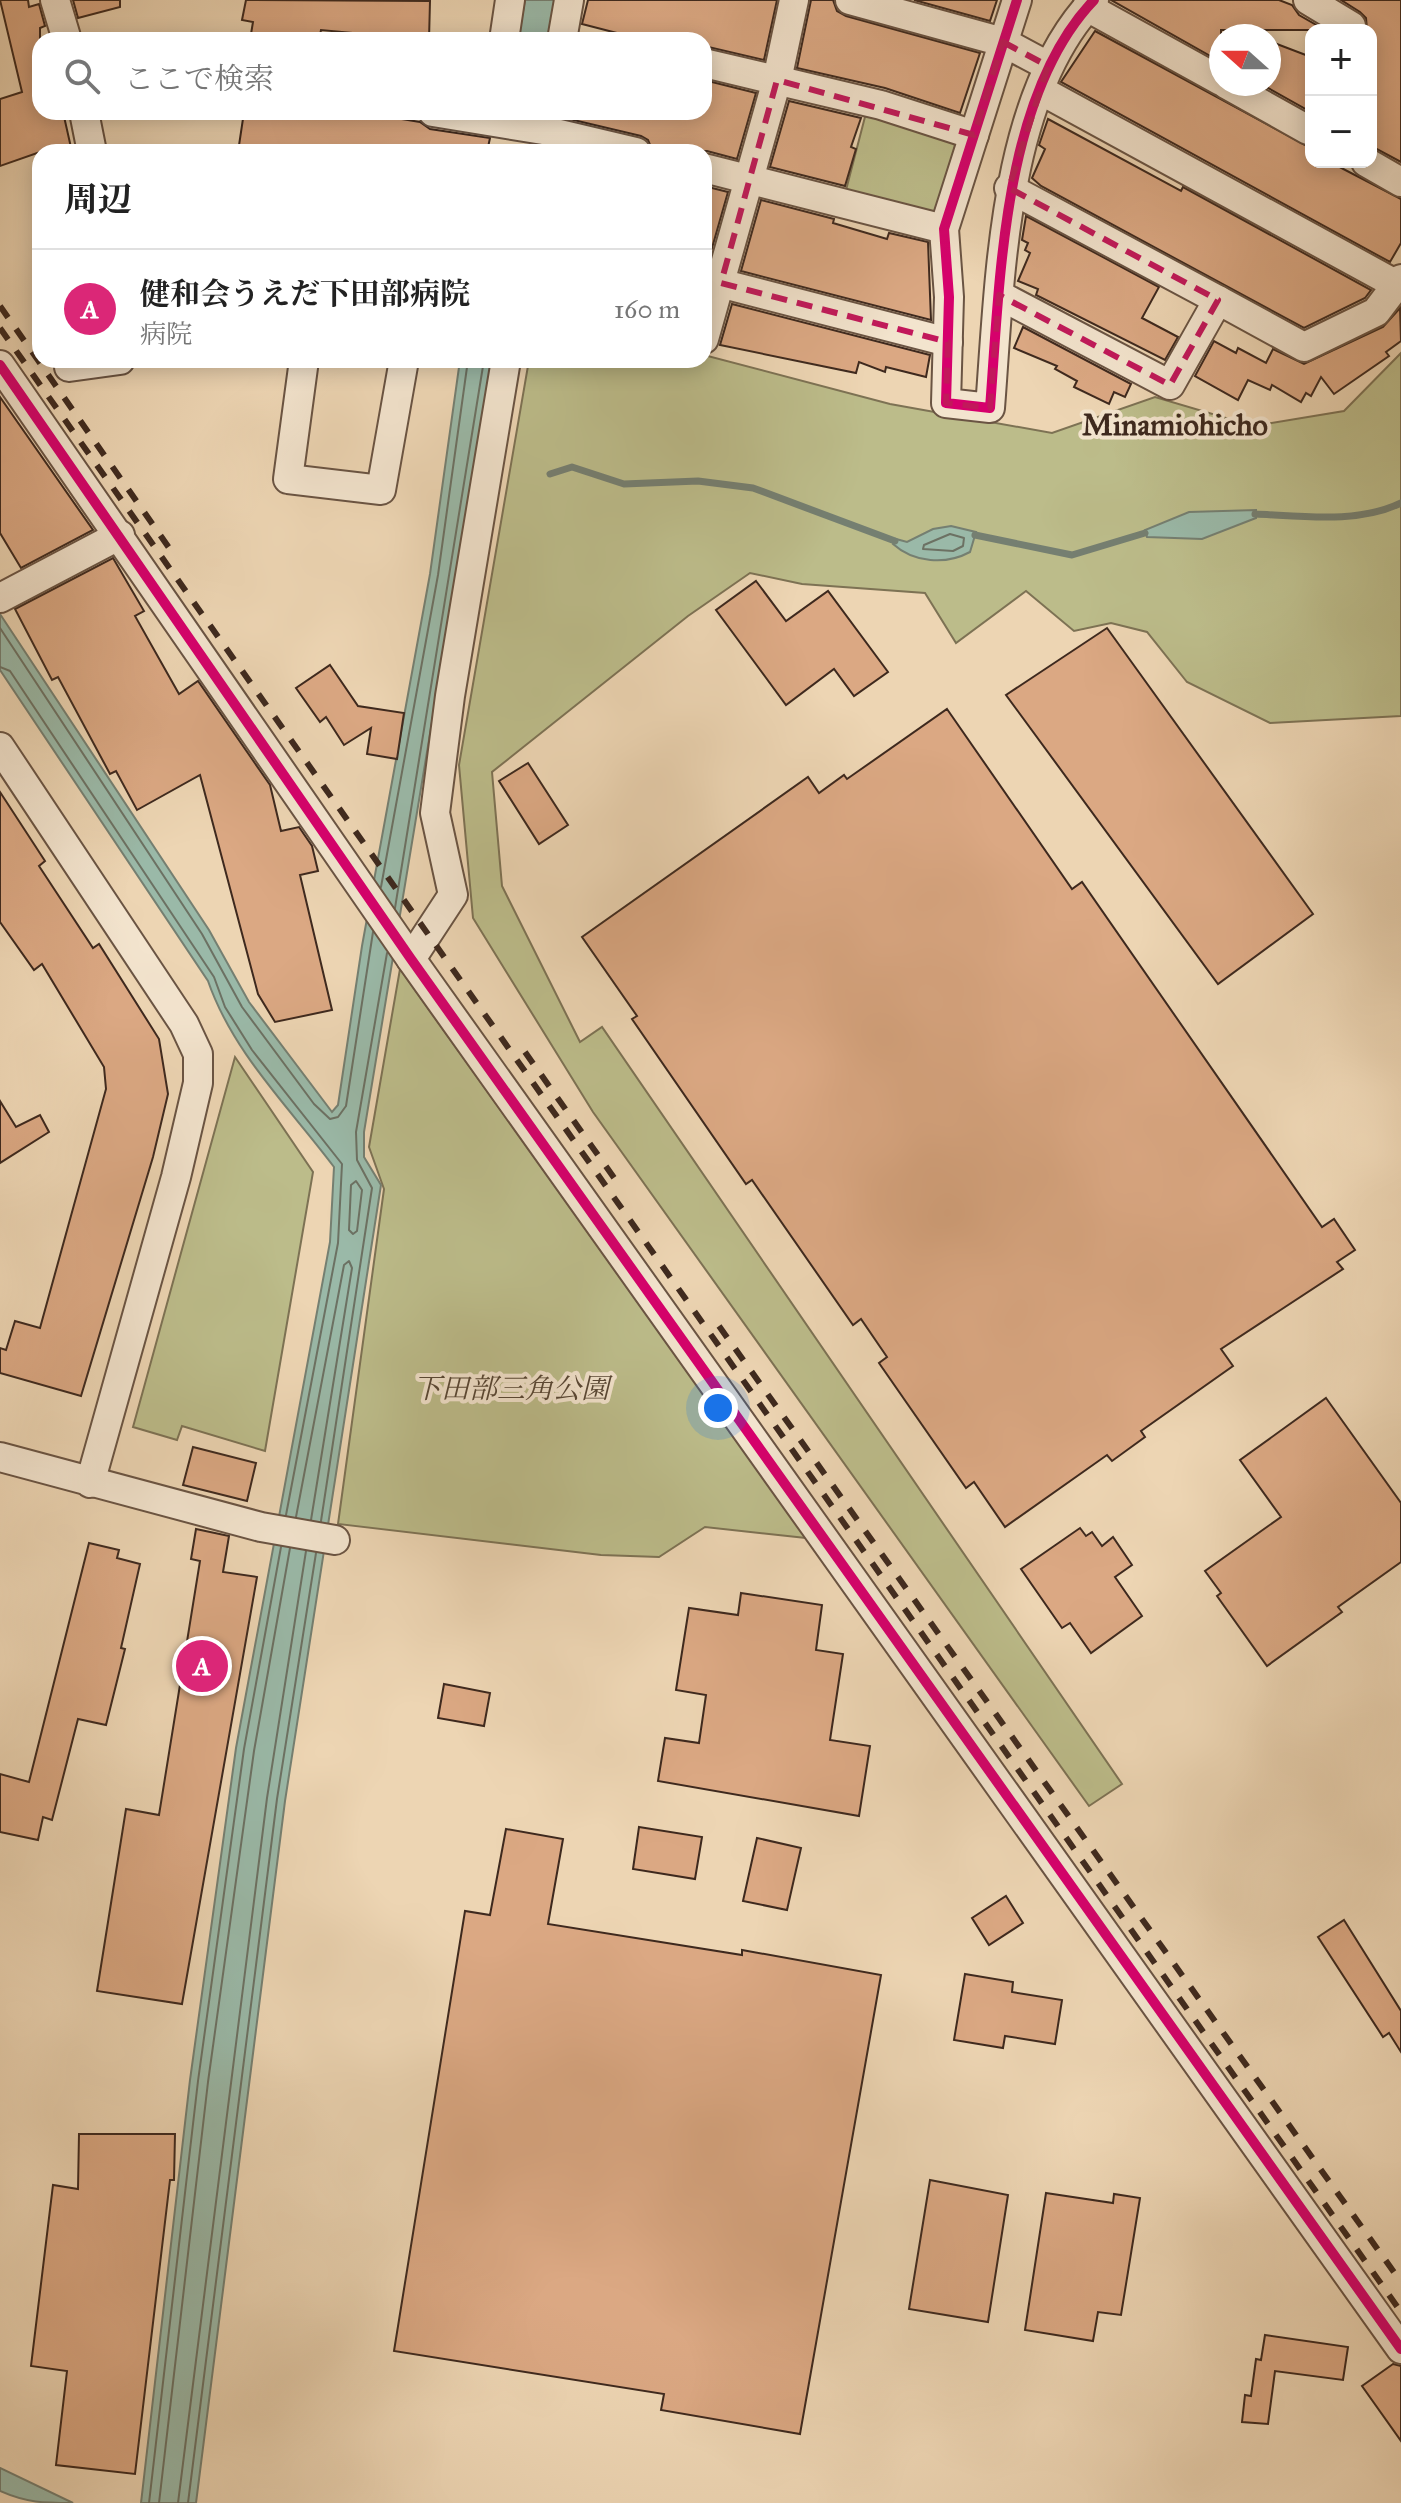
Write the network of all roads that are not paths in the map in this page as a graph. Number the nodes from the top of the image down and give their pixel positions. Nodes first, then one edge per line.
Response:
1 (55, 0) edge
2 (510, 0) edge
3 (569, 0) edge
4 (794, 0) edge
5 (850, 0) edge
6 (1017, 0) edge
7 (1308, 0) edge
8 (1090, 4) edge
9 (1348, 24) edge
10 (65, 32) edge
11 (505, 32) edge
12 (565, 32) edge
13 (1003, 42) junction
14 (712, 65) edge
15 (1209, 75) edge
16 (1044, 78) junction
17 (777, 80) junction
18 (1248, 96) edge
19 (86, 120) edge
20 (502, 120) edge
21 (1305, 125) edge
22 (543, 131) edge
23 (974, 135) junction
24 (90, 144) edge
25 (601, 144) edge
26 (1376, 168) edge
27 (712, 170) edge
28 (749, 179) junction
29 (1401, 182) edge
30 (1009, 188) junction
31 (944, 229) junction
32 (712, 281) edge
33 (1400, 283) edge
34 (999, 295) junction
35 (1218, 300) junction
36 (948, 342) junction
37 (0, 365) edge
38 (303, 368) edge
39 (403, 368) edge
40 (505, 368) edge
41 (120, 535) junction
42 (0, 598) edge
43 (0, 747) edge
44 (411, 959) junction
45 (0, 1457) edge
46 (90, 1483) junction
47 (335, 1540) dead end
48 (1401, 2349) edge

1 - 10 street
2 - 11 street
3 - 12 street
4 - 17 street
5 - 13 street
6 - 13 street
7 - 9 street
8 - 15 street
8 - 16 street
13 - 16 street
13 - 23 street
14 - 17 street
16 - 30 street
16 - 33 street
17 - 23 street
17 - 28 street
18 - 21 street
19 - 24 street
20 - 22 street
22 - 25 street
23 - 31 street
26 - 29 street
27 - 28 street
28 - 31 street
28 - 32 street
30 - 34 street
30 - 35 street
31 - 36 street
32 - 36 street
33 - 35 street
34 - 35 street
34 - 36 street
37 - 41 street
38 - 39 street
40 - 44 street
41 - 42 street
41 - 44 street
43 - 46 street
44 - 48 street
45 - 46 street
46 - 47 street

